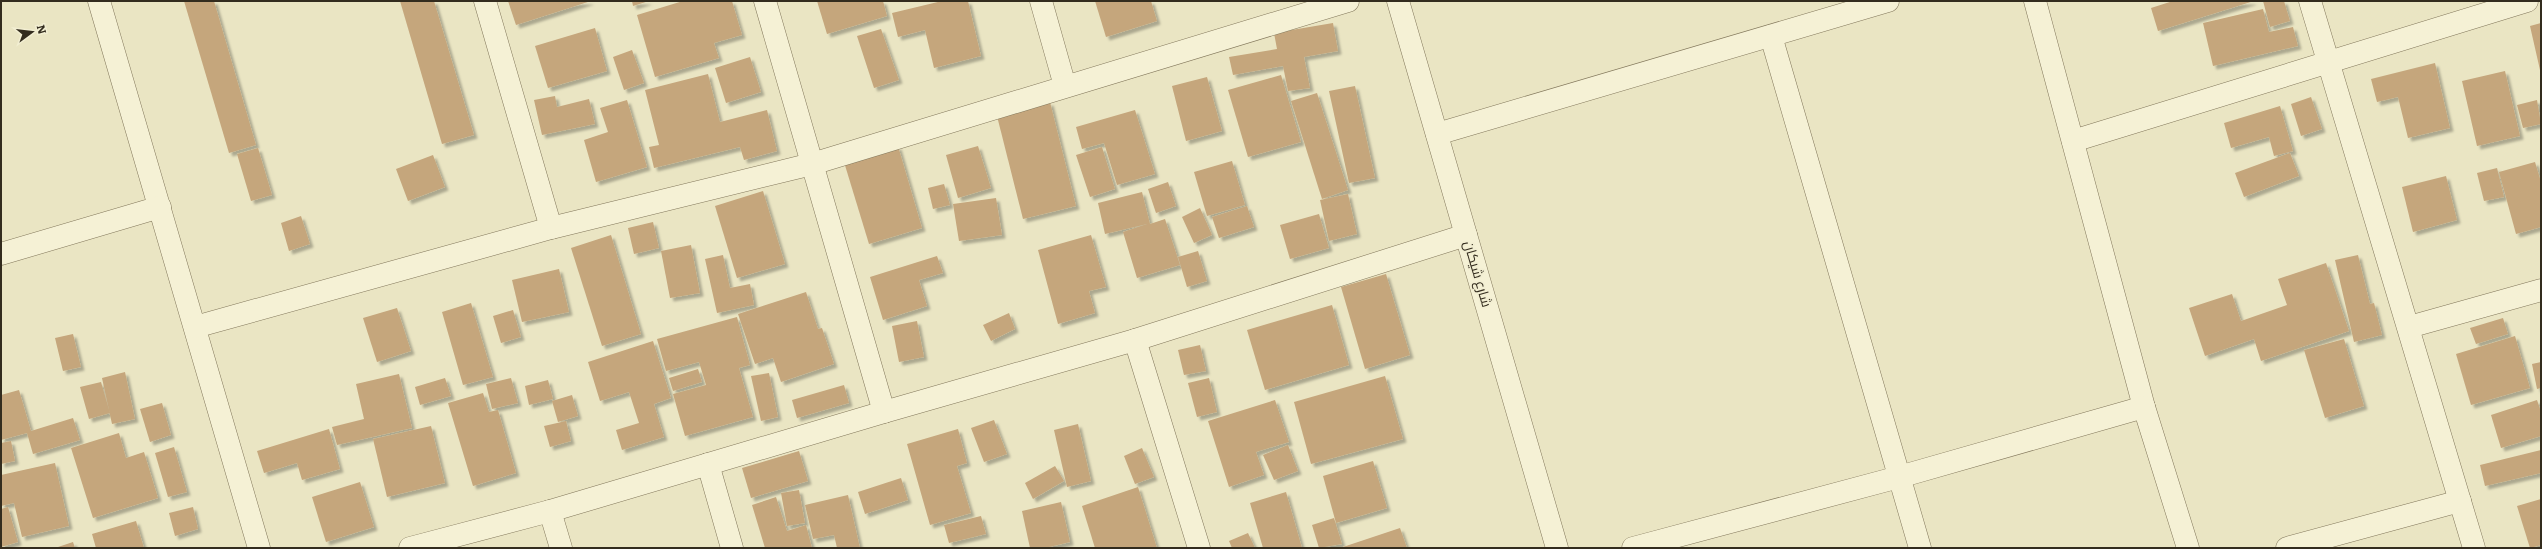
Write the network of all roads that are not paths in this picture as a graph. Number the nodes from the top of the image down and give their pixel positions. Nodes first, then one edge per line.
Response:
1 (99, 1) edge
2 (485, 1) edge
3 (765, 1) edge
4 (1041, 1) edge
5 (1348, 1) edge
6 (1398, 1) edge
7 (1888, 1) edge
8 (2035, 1) edge
9 (2310, 1) edge
10 (2527, 1) edge
11 (1771, 36) junction
12 (2328, 63) junction
13 (1065, 86) junction
14 (1437, 134) junction
15 (2073, 141) junction
16 (812, 164) junction
17 (160, 207) junction
18 (551, 228) junction
19 (1466, 235) junction
20 (1, 254) edge
21 (2541, 290) edge
22 (195, 327) junction
23 (2409, 327) junction
24 (1135, 340) junction
25 (2144, 407) junction
26 (884, 412) junction
27 (708, 464) junction
28 (1899, 476) junction
29 (2460, 501) junction
30 (550, 511) junction
31 (259, 548) edge
32 (410, 548) edge
33 (561, 548) edge
34 (732, 548) edge
35 (1199, 548) edge
36 (1557, 548) edge
37 (1633, 548) edge
38 (1920, 548) edge
39 (2188, 548) edge
40 (2286, 548) edge
41 (2474, 548) edge

1 - 17 street
2 - 18 street
3 - 16 street
4 - 13 street
5 - 13 street
6 - 14 street, شارع شيكان
7 - 11 street
8 - 15 street
9 - 12 street
10 - 12 street
11 - 14 street
11 - 28 street
12 - 15 street
12 - 23 street
13 - 16 street
14 - 19 street, شارع شيكان
15 - 25 street
16 - 18 street
16 - 26 street
17 - 20 street
17 - 22 street
18 - 22 street
19 - 24 street
19 - 36 street, شارع شيكان
21 - 23 street
22 - 31 street
23 - 29 street
24 - 26 street
24 - 35 street
25 - 28 street
25 - 39 street
26 - 27 street
27 - 30 street
27 - 34 street
28 - 37 street
28 - 38 street
29 - 40 street
29 - 41 street
30 - 32 street
30 - 33 street

